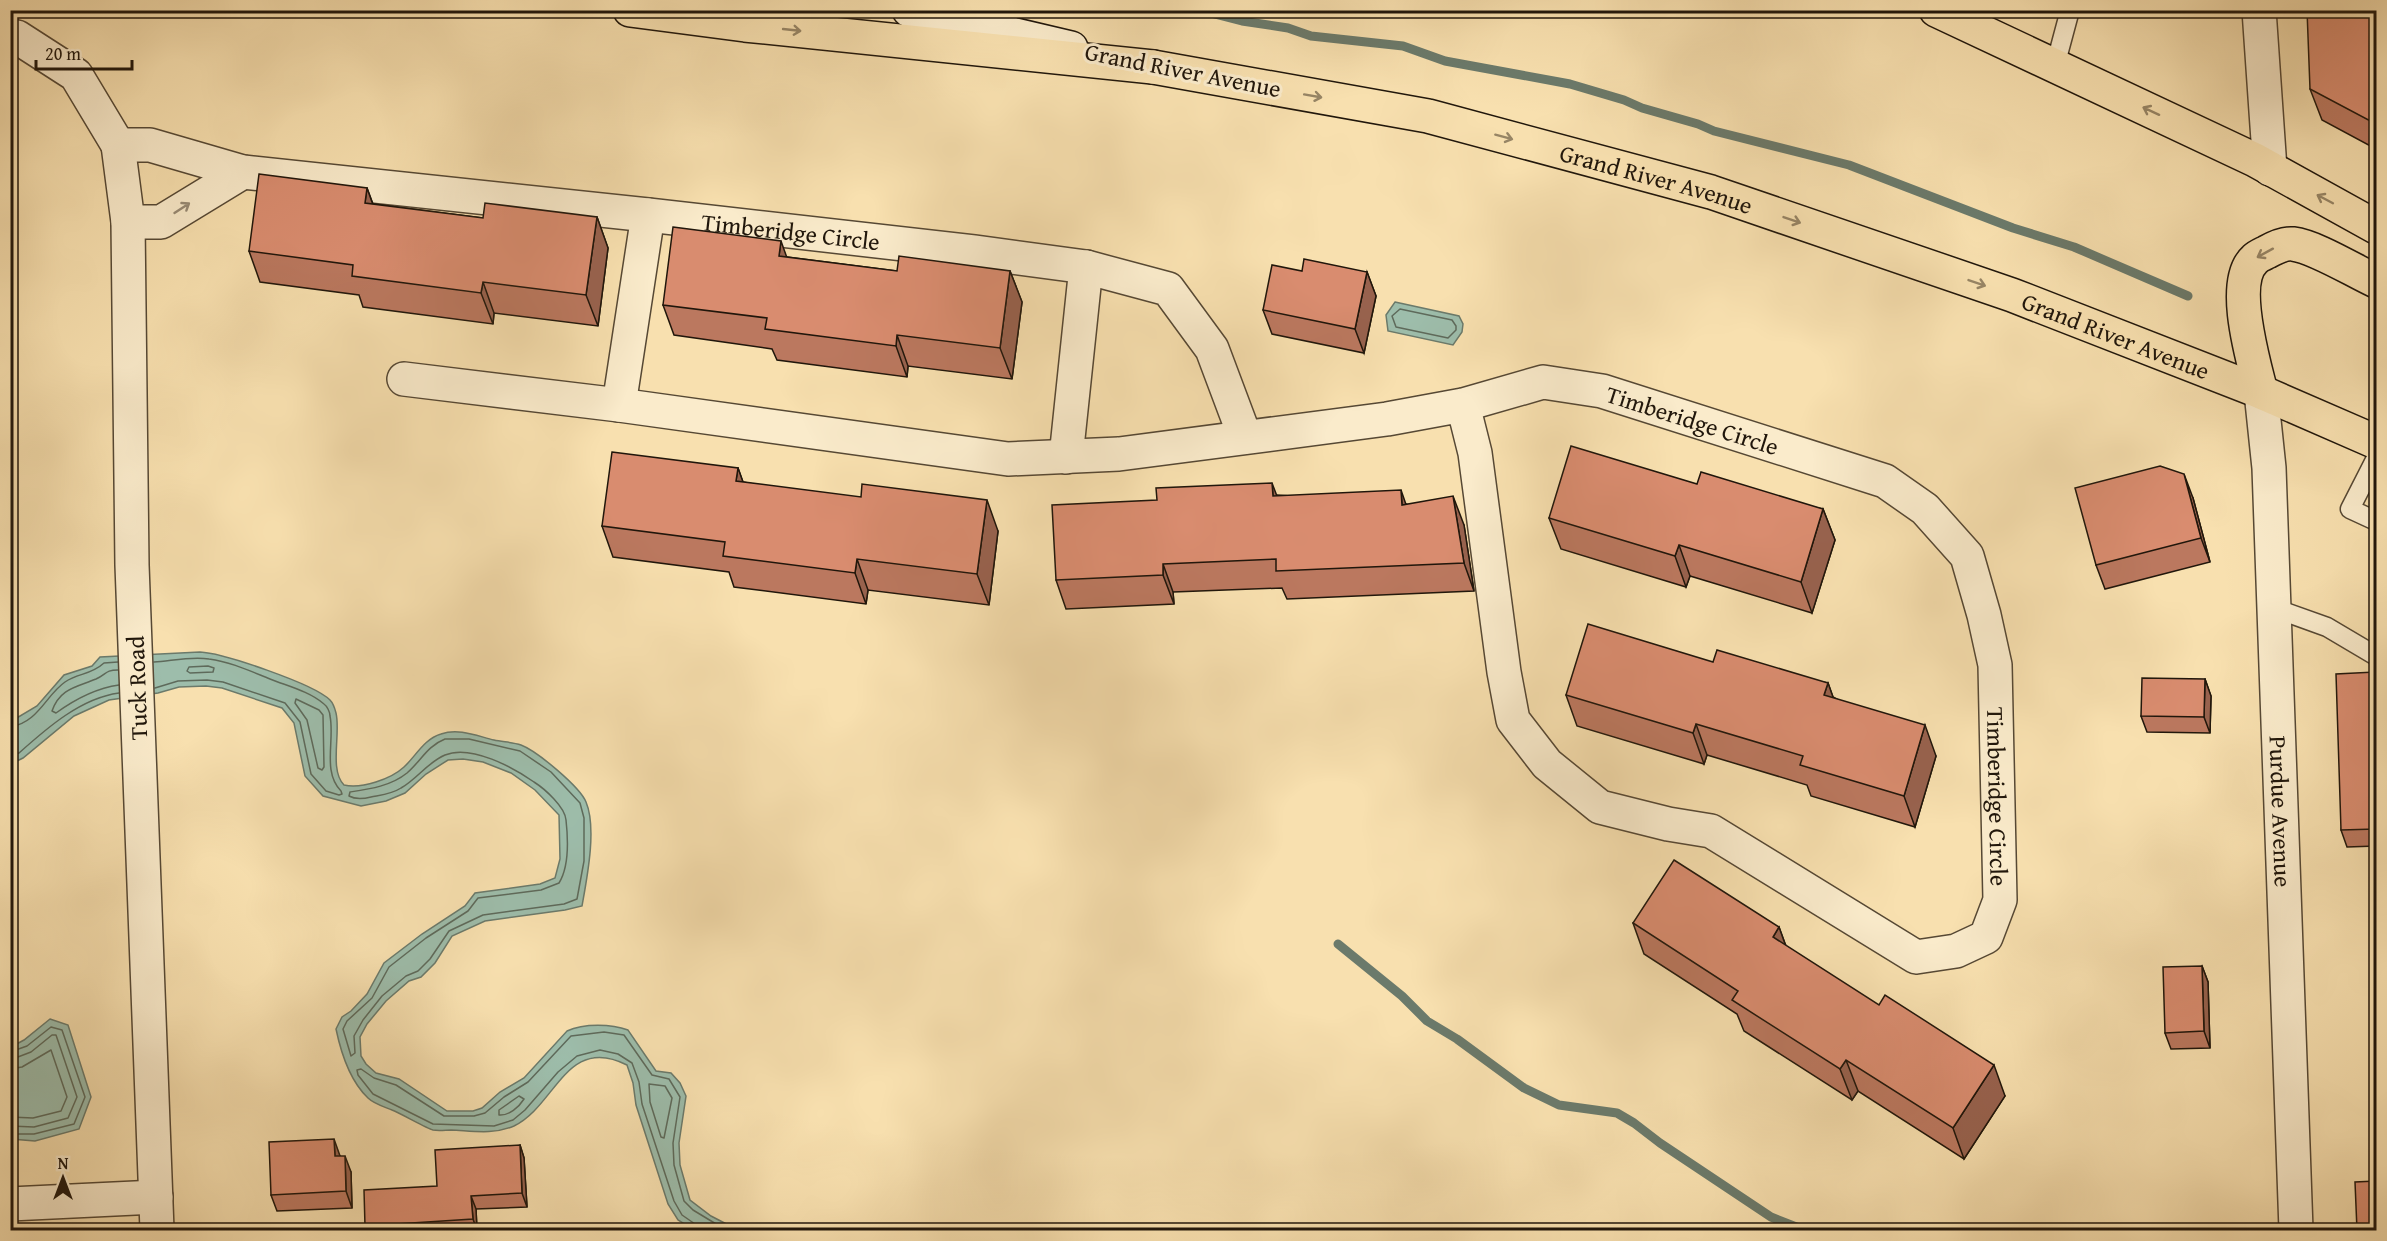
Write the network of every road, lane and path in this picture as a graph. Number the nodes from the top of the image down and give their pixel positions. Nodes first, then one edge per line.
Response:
1 (630, 10) edge
2 (909, 10) edge
3 (1936, 10) edge
4 (2070, 10) edge
5 (2259, 10) edge
6 (10, 36) edge
7 (2055, 66) junction
8 (1152, 67) junction
9 (118, 145) junction
10 (2270, 169) junction
11 (243, 172) junction
12 (648, 215) junction
13 (128, 222) junction
14 (2376, 227) edge
15 (1086, 267) junction
16 (2376, 281) edge
17 (404, 379) dead end
18 (2260, 392) junction
19 (619, 405) junction
20 (1463, 405) junction
21 (1245, 437) junction
22 (2376, 442) edge
23 (1066, 457) junction
24 (2376, 458) edge
25 (2376, 522) edge
26 (2274, 608) junction
27 (2376, 656) edge
28 (156, 1197) junction
29 (10, 1204) edge
30 (157, 1230) edge
31 (2296, 1230) edge

1 -> 8 highway
2 - 8 street, Grand River Avenue
3 - 7 highway
4 - 7 lane
5 - 10 street
6 - 9 street
10 -> 7 highway
8 -> 18 highway, Grand River Avenue
9 - 11 street, Timberidge Circle
9 - 13 street, Tuck Road
14 -> 10 highway
11 - 12 street, Timberidge Circle
13 -> 11 street
12 - 15 street, Timberidge Circle
12 - 19 street
13 - 28 street, Tuck Road
15 - 21 street, Timberidge Circle
15 - 23 street
16 -> 18 highway
17 - 19 street, Timberidge Circle
18 - 22 highway, Grand River Avenue
18 - 26 street, Purdue Avenue
19 - 23 street, Timberidge Circle
20 - 20 street, Timberidge Circle
20 - 21 street, Timberidge Circle
21 - 23 street, Timberidge Circle
24 - 25 lane
26 - 27 lane
26 - 31 street, Purdue Avenue
28 - 29 street
28 - 30 street, Tuck Road

